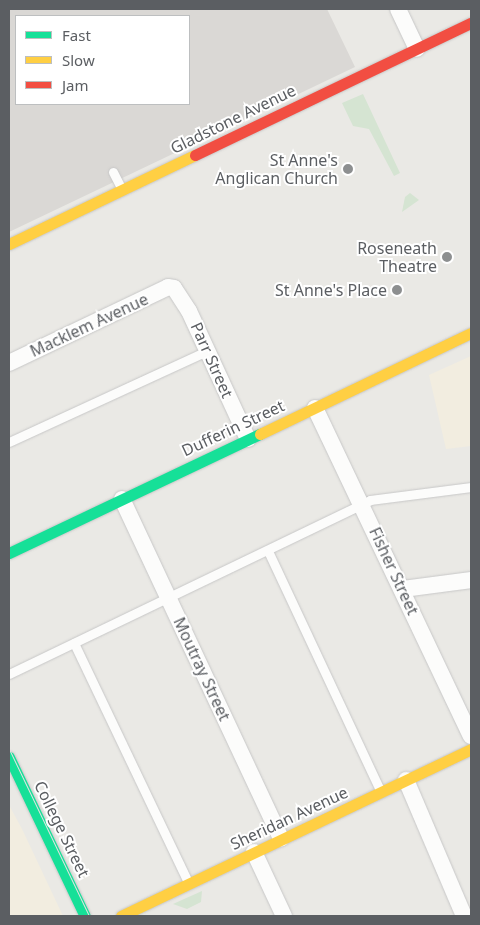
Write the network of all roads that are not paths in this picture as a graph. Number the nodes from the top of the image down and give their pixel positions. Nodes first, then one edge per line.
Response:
1 (398, 9) edge
2 (471, 23) edge
3 (417, 49) junction
4 (113, 172) dead end
5 (122, 190) junction
6 (9, 244) edge
7 (168, 287) joint
8 (471, 333) edge
9 (207, 350) junction
10 (9, 363) edge
11 (315, 408) junction
12 (248, 439) junction
13 (9, 442) edge
14 (471, 487) edge
15 (122, 499) junction
16 (362, 504) junction
17 (268, 551) junction
18 (9, 553) edge
19 (471, 580) edge
20 (403, 589) junction
21 (169, 599) junction
22 (74, 643) junction
23 (9, 674) edge
24 (471, 736) edge
25 (471, 749) edge
26 (9, 757) edge
27 (406, 780) junction
28 (381, 792) junction
29 (281, 839) junction
30 (254, 852) junction
31 (188, 883) junction
32 (85, 916) edge
33 (121, 916) edge
34 (284, 916) edge
35 (464, 916) edge

1 - 3 street
2 - 3 street, Gladstone Avenue
3 - 5 street, Gladstone Avenue
4 - 5 lane
5 - 6 street, Gladstone Avenue
7 - 9 street, Parr Street
7 - 10 street, Macklem Avenue
8 - 11 street, Dufferin Street
9 - 12 street, Parr Street
9 - 13 lane
11 - 12 street, Dufferin Street
11 - 16 street, Fisher Street
12 - 15 street, Dufferin Street
14 - 16 lane
15 - 18 street, Dufferin Street
15 - 21 street, Moutray Street
16 - 17 lane
16 - 20 street, Fisher Street
17 - 21 lane
17 - 28 lane
19 - 20 street
20 - 24 street, Fisher Street
21 - 22 lane
21 - 29 street, Moutray Street
22 - 23 lane
22 - 31 lane
25 - 27 street, Sheridan Avenue
26 - 32 street, College Street
27 - 28 street, Sheridan Avenue
27 - 35 street
28 - 29 street, Sheridan Avenue
29 - 30 street, Sheridan Avenue
30 - 31 street, Sheridan Avenue
30 - 34 street
31 - 33 street, Sheridan Avenue

